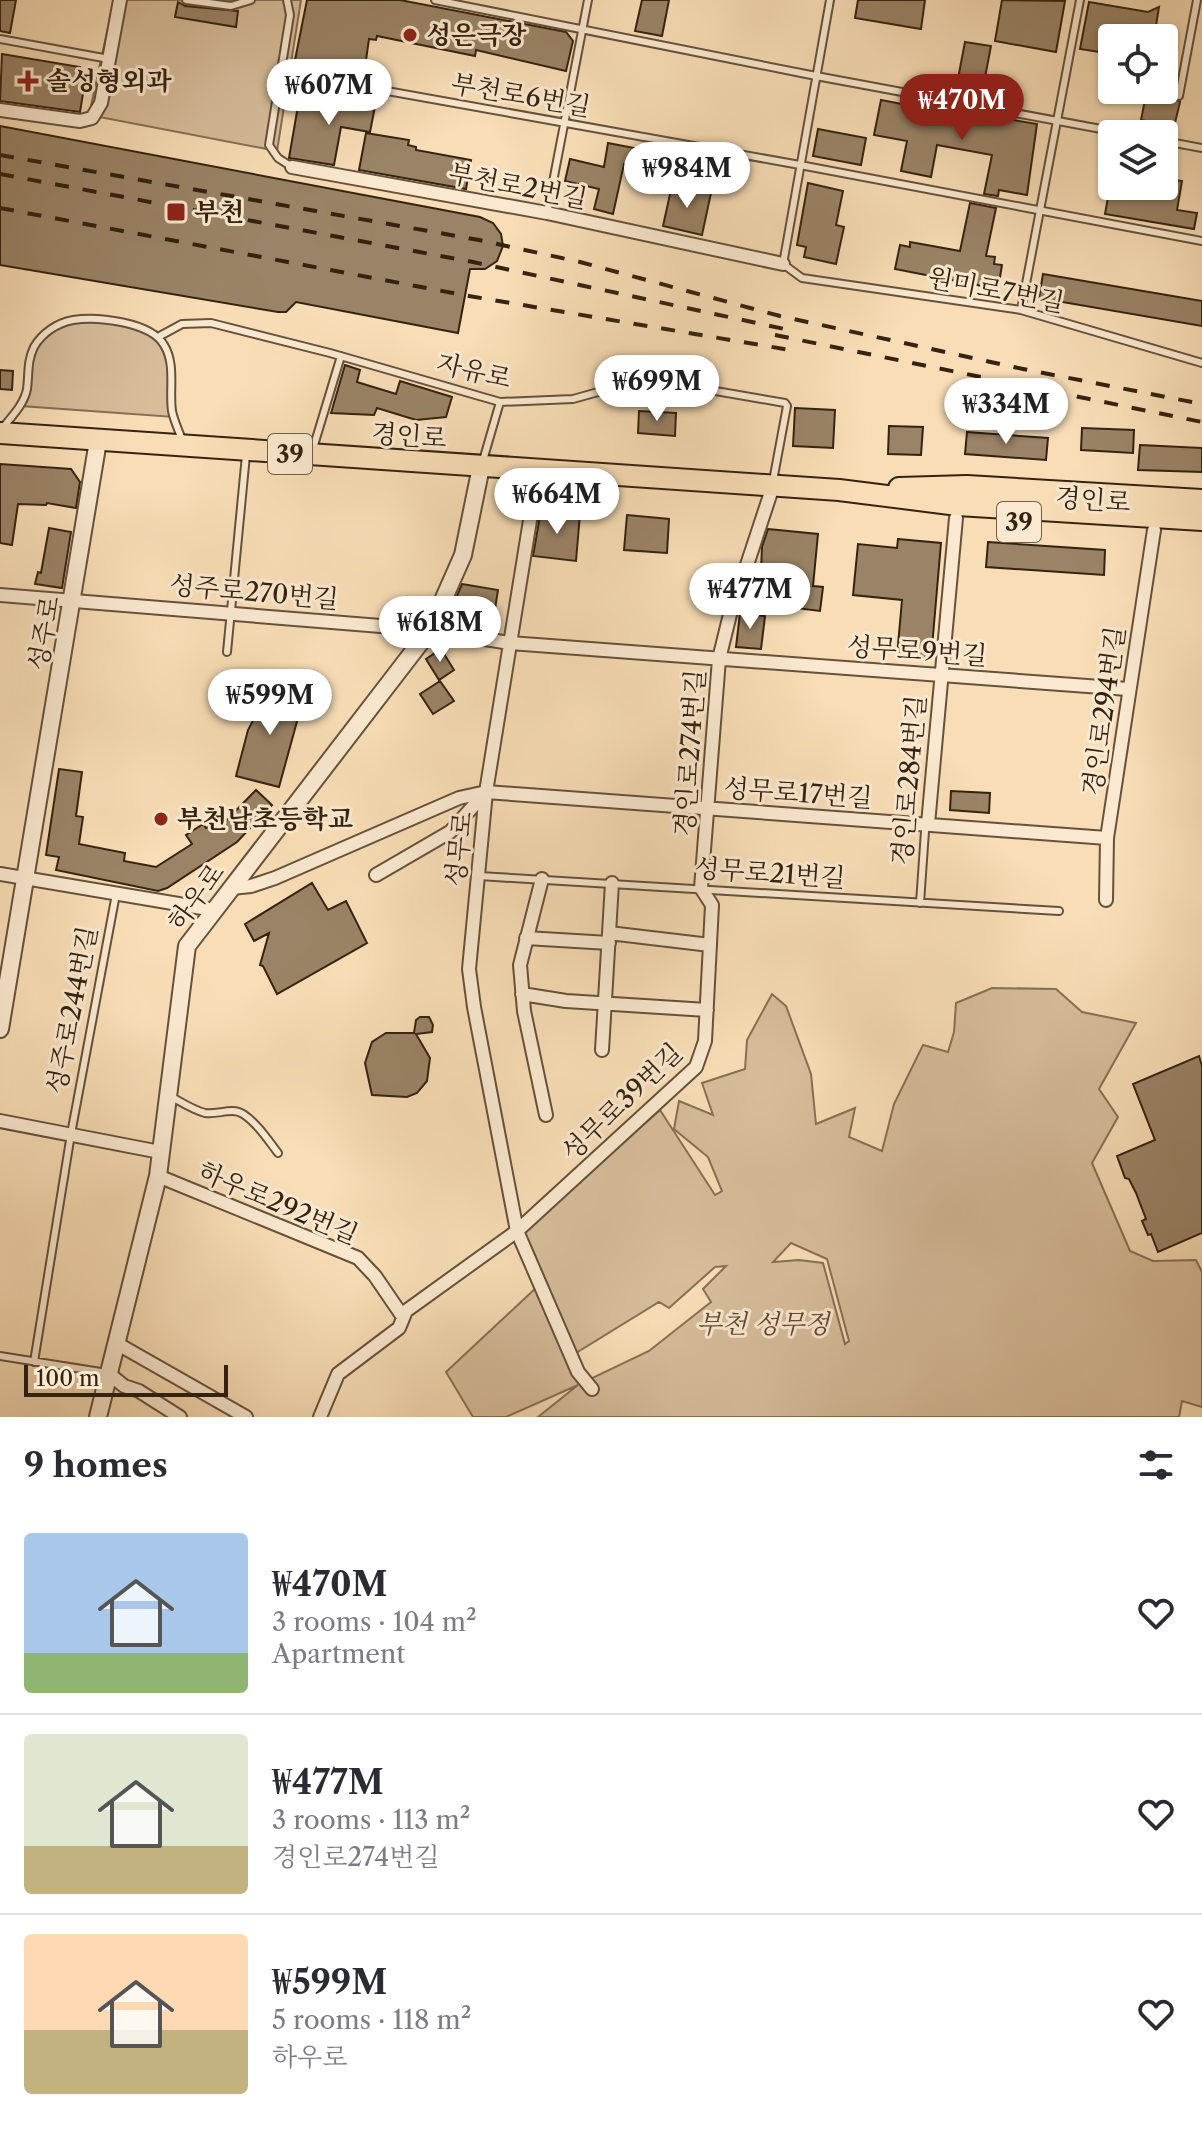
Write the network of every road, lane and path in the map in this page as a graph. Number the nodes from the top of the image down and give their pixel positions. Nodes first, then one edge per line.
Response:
1 (120, 0) edge
2 (186, 0) edge
3 (251, 0) edge
4 (287, 0) edge
5 (435, 0) edge
6 (588, 0) edge
7 (830, 0) edge
8 (1080, 0) edge
9 (1197, 0) edge
10 (583, 29) junction
11 (0, 39) edge
12 (109, 59) junction
13 (281, 72) junction
14 (816, 76) junction
15 (1179, 96) dead end
16 (0, 110) edge
17 (1057, 121) junction
18 (564, 123) junction
19 (1098, 129) edge
20 (1178, 144) edge
21 (1202, 148) edge
22 (800, 165) junction
23 (292, 167) joint
24 (1040, 210) junction
25 (547, 213) junction
26 (1202, 241) edge
27 (783, 264) junction
28 (1021, 310) junction
29 (158, 337) junction
30 (341, 356) junction
31 (1202, 363) edge
32 (500, 402) junction
33 (0, 432) edge
34 (98, 441) junction
35 (185, 447) junction
36 (246, 451) junction
37 (311, 455) junction
38 (481, 467) junction
39 (538, 471) junction
40 (773, 486) junction
41 (839, 490) junction
42 (1202, 500) edge
43 (1202, 517) edge
44 (956, 518) junction
45 (1154, 530) junction
46 (1202, 533) edge
47 (0, 595) edge
48 (74, 599) junction
49 (231, 612) junction
50 (430, 630) junction
51 (510, 643) junction
52 (227, 652) dead end
53 (719, 659) junction
54 (941, 675) junction
55 (1128, 689) junction
56 (486, 792) junction
57 (708, 808) junction
58 (928, 824) junction
59 (1107, 838) junction
60 (0, 874) edge
61 (376, 875) dead end
62 (478, 876) junction
63 (26, 879) junction
64 (542, 879) junction
65 (612, 883) junction
66 (231, 888) junction
67 (701, 888) junction
68 (116, 894) junction
69 (1106, 900) dead end
70 (920, 903) junction
71 (214, 910) junction
72 (1059, 911) dead end
73 (526, 938) junction
74 (609, 938) junction
75 (710, 945) junction
76 (522, 994) junction
77 (605, 1004) junction
78 (707, 1010) junction
79 (0, 1029) edge
80 (602, 1050) dead end
81 (170, 1096) junction
82 (546, 1115) dead end
83 (0, 1121) edge
84 (71, 1134) junction
85 (160, 1152) junction
86 (278, 1153) dead end
87 (158, 1176) junction
88 (517, 1231) junction
89 (403, 1317) junction
90 (116, 1343) junction
91 (0, 1356) edge
92 (34, 1362) junction
93 (108, 1373) junction
94 (592, 1389) dead end
95 (173, 1415) edge
96 (98, 1417) edge
97 (246, 1417) edge
98 (320, 1417) edge

1 - 12 street
2 - 3 lane
4 - 13 lane
5 - 10 lane
6 - 10 lane
7 - 14 lane
8 - 17 lane
9 - 15 lane
10 - 14 lane
10 - 18 lane
11 - 12 lane
12 - 16 street
13 - 18 lane, 부천로6번길
13 - 23 lane
14 - 17 lane
14 - 22 lane
17 - 19 lane
17 - 24 lane
18 - 22 lane, 부천로6번길
18 - 25 lane
20 - 21 lane
22 - 24 lane, 부천로6번길
22 - 27 lane
23 - 25 street, 부천로2번길
24 - 26 lane, 부천로6번길
24 - 28 lane
25 - 27 street, 부천로2번길
27 - 28 lane, 원미로7번길
28 - 31 lane, 원미로7번길
29 - 30 lane, 자유로
29 - 33 lane
29 - 35 lane
30 - 32 lane, 자유로
30 - 37 lane
32 - 38 lane
32 - 40 lane, 자유로
33 - 34 main road, 경인로 / 39
34 - 35 main road, 경인로 / 39
34 - 48 street, 성주로
35 - 36 main road, 경인로 / 39
36 - 37 main road, 경인로 / 39
36 - 49 lane
37 - 38 main road, 경인로 / 39
38 - 39 main road, 경인로 / 39
38 - 50 street, 하우로
39 - 40 main road, 경인로 / 39
39 - 51 street, 성무로
40 - 41 main road, 경인로 / 39
40 - 53 street, 경인로274번길
41 - 42 main road, 경인로 / 39
41 - 43 main road, 경인로 / 39
41 - 44 main road, 경인로 / 39
44 - 45 main road, 경인로 / 39
44 - 54 street, 경인로284번길
45 - 46 main road, 경인로 / 39
45 - 55 street, 경인로294번길
47 - 48 street, 성주로270번길
48 - 49 street, 성주로270번길
48 - 63 street, 성주로
49 - 50 street, 성주로270번길
49 - 52 lane
50 - 51 street, 성주로270번길
50 - 66 street, 하우로
51 - 53 street, 성무로9번길
51 - 56 street, 성무로
53 - 54 street, 성무로9번길
53 - 57 street, 경인로274번길
54 - 55 street, 성무로9번길
54 - 58 street, 경인로284번길
55 - 59 street, 경인로294번길
56 - 57 street, 성무로17번길
56 - 61 street
56 - 62 street, 성무로
56 - 66 street
57 - 58 street, 성무로17번길
57 - 67 street, 경인로274번길
58 - 59 street, 성무로17번길
58 - 70 lane, 경인로284번길
59 - 69 street, 경인로294번길
60 - 63 street
62 - 64 lane, 성무로21번길
62 - 88 street, 성무로
63 - 68 street
63 - 79 street, 성주로
64 - 65 lane, 성무로21번길
64 - 73 street
65 - 67 lane, 성무로21번길
65 - 74 street
66 - 71 street, 하우로
67 - 70 lane, 성무로21번길
67 - 75 street, 성무로39번길
68 - 71 street
68 - 84 lane, 성주로244번길
70 - 72 lane, 성무로21번길
71 - 81 street, 하우로
73 - 74 street
73 - 76 street
74 - 75 street
74 - 77 street
75 - 78 street, 성무로39번길
76 - 77 street
76 - 82 street
77 - 78 street
77 - 80 street
78 - 88 street, 성무로39번길
81 - 85 street, 하우로
81 - 86 lane
83 - 84 street, 성주로244번길
84 - 85 street, 성주로244번길
84 - 92 lane
85 - 87 street, 하우로
87 - 89 street, 하우로292번길
87 - 90 street, 하우로
88 - 89 street, 성무로39번길
88 - 94 street, 성무로
89 - 98 street, 성무로39번길
90 - 93 street, 하우로
90 - 97 street
91 - 92 lane
92 - 93 lane
93 - 95 street
93 - 96 street, 하우로

